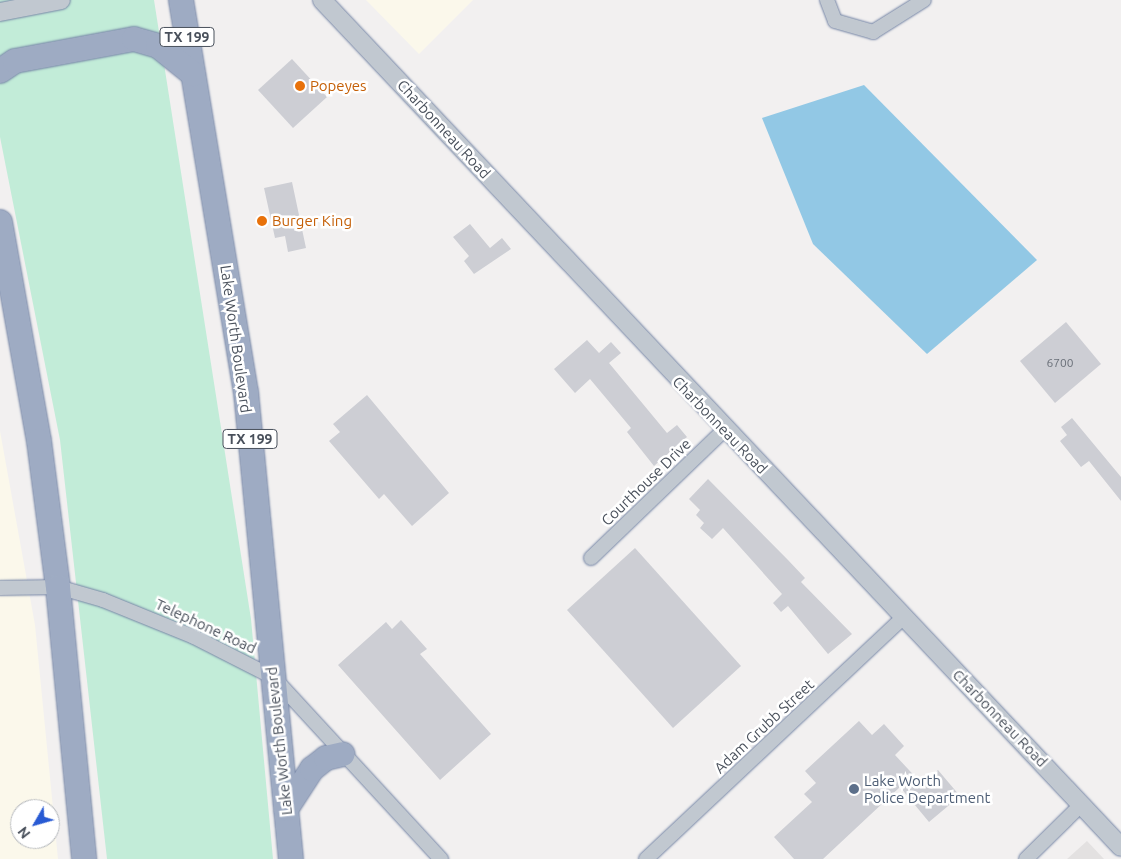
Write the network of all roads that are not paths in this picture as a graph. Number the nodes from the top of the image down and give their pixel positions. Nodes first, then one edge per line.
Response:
1 (61, 0) edge
2 (181, 0) edge
3 (322, 0) edge
4 (827, 0) edge
5 (924, 0) edge
6 (0, 12) edge
7 (0, 71) edge
8 (193, 74) junction
9 (0, 222) edge
10 (725, 429) junction
11 (590, 558) dead end
12 (58, 587) junction
13 (0, 588) edge
14 (903, 618) junction
15 (273, 677) junction
16 (342, 754) junction
17 (1082, 804) junction
18 (286, 809) junction
19 (1121, 847) edge
20 (84, 859) edge
21 (291, 859) edge
22 (441, 859) edge
23 (646, 859) edge
24 (1026, 859) edge

1 - 6 street
2 - 8 highway, Lake Worth Boulevard / TX 199
3 - 10 street, Charbonneau Road
4 - 5 street
7 - 8 highway
8 - 15 highway, Lake Worth Boulevard / TX 199
9 - 12 highway
10 - 11 street, Courthouse Drive
10 - 14 street, Charbonneau Road
12 - 13 street, Telephone Road
12 - 15 street, Telephone Road
12 - 20 highway
14 - 17 street, Charbonneau Road
14 - 23 street, Adam Grubb Street
15 - 16 street, Telephone Road
15 - 18 highway, Lake Worth Boulevard / TX 199
16 - 18 highway
16 - 22 street, Telephone Road
17 - 19 street, Charbonneau Road
17 - 24 street
18 - 21 highway, Lake Worth Boulevard / TX 199

